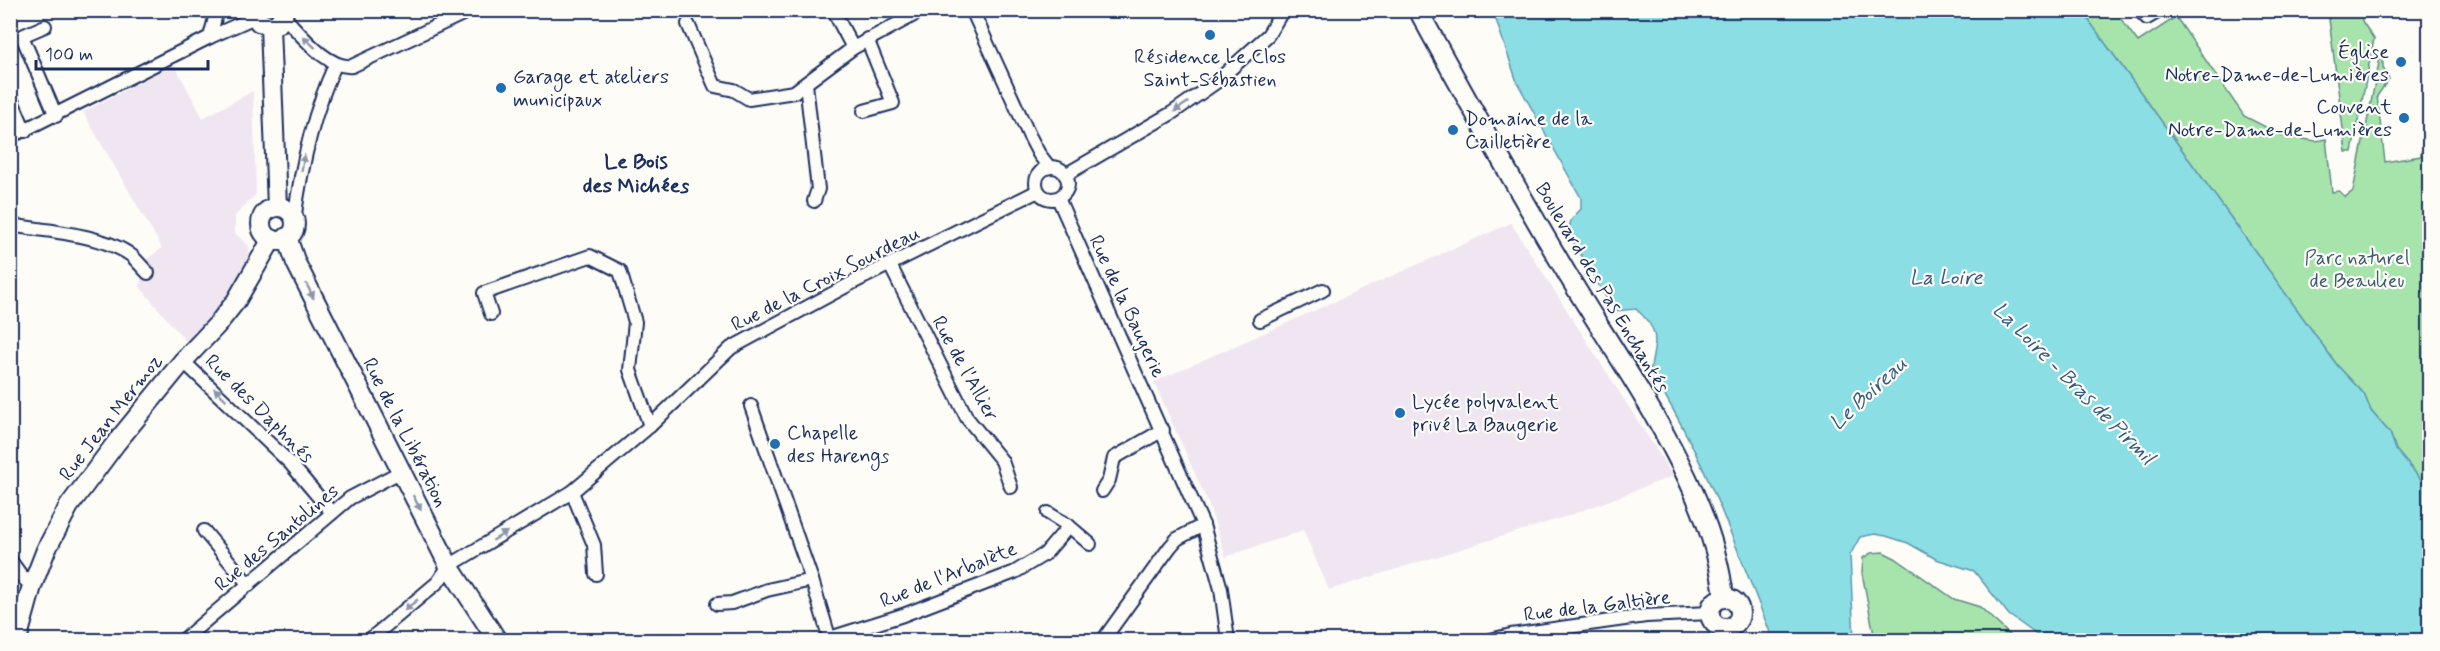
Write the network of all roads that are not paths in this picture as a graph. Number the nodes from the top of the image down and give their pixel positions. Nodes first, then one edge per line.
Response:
1 (217, 10) edge
2 (471, 10) edge
3 (833, 10) edge
4 (922, 10) edge
5 (972, 10) edge
6 (1283, 10) edge
7 (1418, 10) edge
8 (2161, 10) edge
9 (2141, 13) edge
10 (269, 16) edge
11 (688, 24) dead end
12 (45, 26) dead end
13 (210, 37) junction
14 (867, 39) junction
15 (853, 48) junction
16 (335, 65) junction
17 (806, 84) junction
18 (10, 96) edge
19 (864, 111) dead end
20 (56, 116) junction
21 (25, 131) junction
22 (10, 137) edge
23 (1045, 169) junction
24 (1065, 175) junction
25 (1038, 190) junction
26 (1058, 198) junction
27 (814, 201) dead end
28 (277, 207) junction
29 (10, 225) edge
30 (284, 232) junction
31 (890, 265) junction
32 (148, 273) dead end
33 (1323, 290) dead end
34 (491, 314) dead end
35 (1260, 320) dead end
36 (183, 360) junction
37 (751, 406) dead end
38 (650, 426) junction
39 (1163, 430) junction
40 (400, 472) junction
41 (1011, 487) dead end
42 (1102, 491) dead end
43 (572, 492) junction
44 (332, 513) junction
45 (1048, 513) dead end
46 (1203, 525) junction
47 (1069, 526) junction
48 (204, 531) dead end
49 (1090, 544) dead end
50 (10, 560) edge
51 (449, 566) junction
52 (596, 574) dead end
53 (812, 580) junction
54 (249, 585) junction
55 (32, 586) junction
56 (1724, 598) junction
57 (717, 604) dead end
58 (1710, 613) junction
59 (1730, 634) edge
60 (830, 639) edge
61 (16, 640) edge
62 (183, 640) edge
63 (369, 640) edge
64 (497, 640) edge
65 (1103, 640) edge
66 (1228, 640) edge
67 (1490, 640) edge

1 - 13 street
2 - 16 street
3 - 15 street
4 - 14 street
5 - 23 street
6 -> 24 street
7 - 56 street, Boulevard des Pas Enchantés
8 - 9 street
10 - 13 street
16 -> 10 street
10 - 28 street
11 - 17 street
12 - 20 street
13 - 20 street
14 - 15 street
14 - 19 street
15 - 17 street
30 -> 16 street
17 - 27 street
18 - 21 street
20 - 21 street
21 - 22 street
23 - 24 street
23 - 25 street
24 - 26 street
25 - 26 street
25 - 31 street, Rue de la Croix Sourdeau
26 - 39 street, Rue de la Baugerie
28 - 30 street
28 - 30 street, Rue de la Libération
29 - 32 street
30 - 36 street, Rue Jean Mermoz
30 -> 40 street, Rue de la Libération
31 - 38 street, Rue de la Croix Sourdeau
31 - 41 street, Rue de l'Allier
33 - 35 street
34 - 38 street
44 -> 36 street, Rue des Daphnés
36 - 55 street, Rue Jean Mermoz
37 - 53 street
38 - 43 street, Rue de la Croix Sourdeau
39 - 42 street
39 - 46 street, Rue de la Baugerie
40 - 44 street, Rue des Santolines
40 -> 51 street, Rue de la Libération
51 -> 43 street, Rue de la Croix Sourdeau
43 - 52 street
44 - 54 street, Rue des Santolines
45 - 47 street
46 - 65 street
46 - 66 street, Rue de la Baugerie
47 - 49 street
47 - 60 street, Rue de l'Arbalète
48 - 54 street
50 - 55 street
51 -> 63 street, Rue de la Croix Sourdeau
51 - 64 street, Rue de la Libération
53 - 57 street
53 - 60 street
54 - 62 street, Rue des Santolines
55 - 61 street, Rue Jean Mermoz
56 - 58 street
56 - 59 street
58 - 59 street
58 - 67 street, Rue de la Galtière

